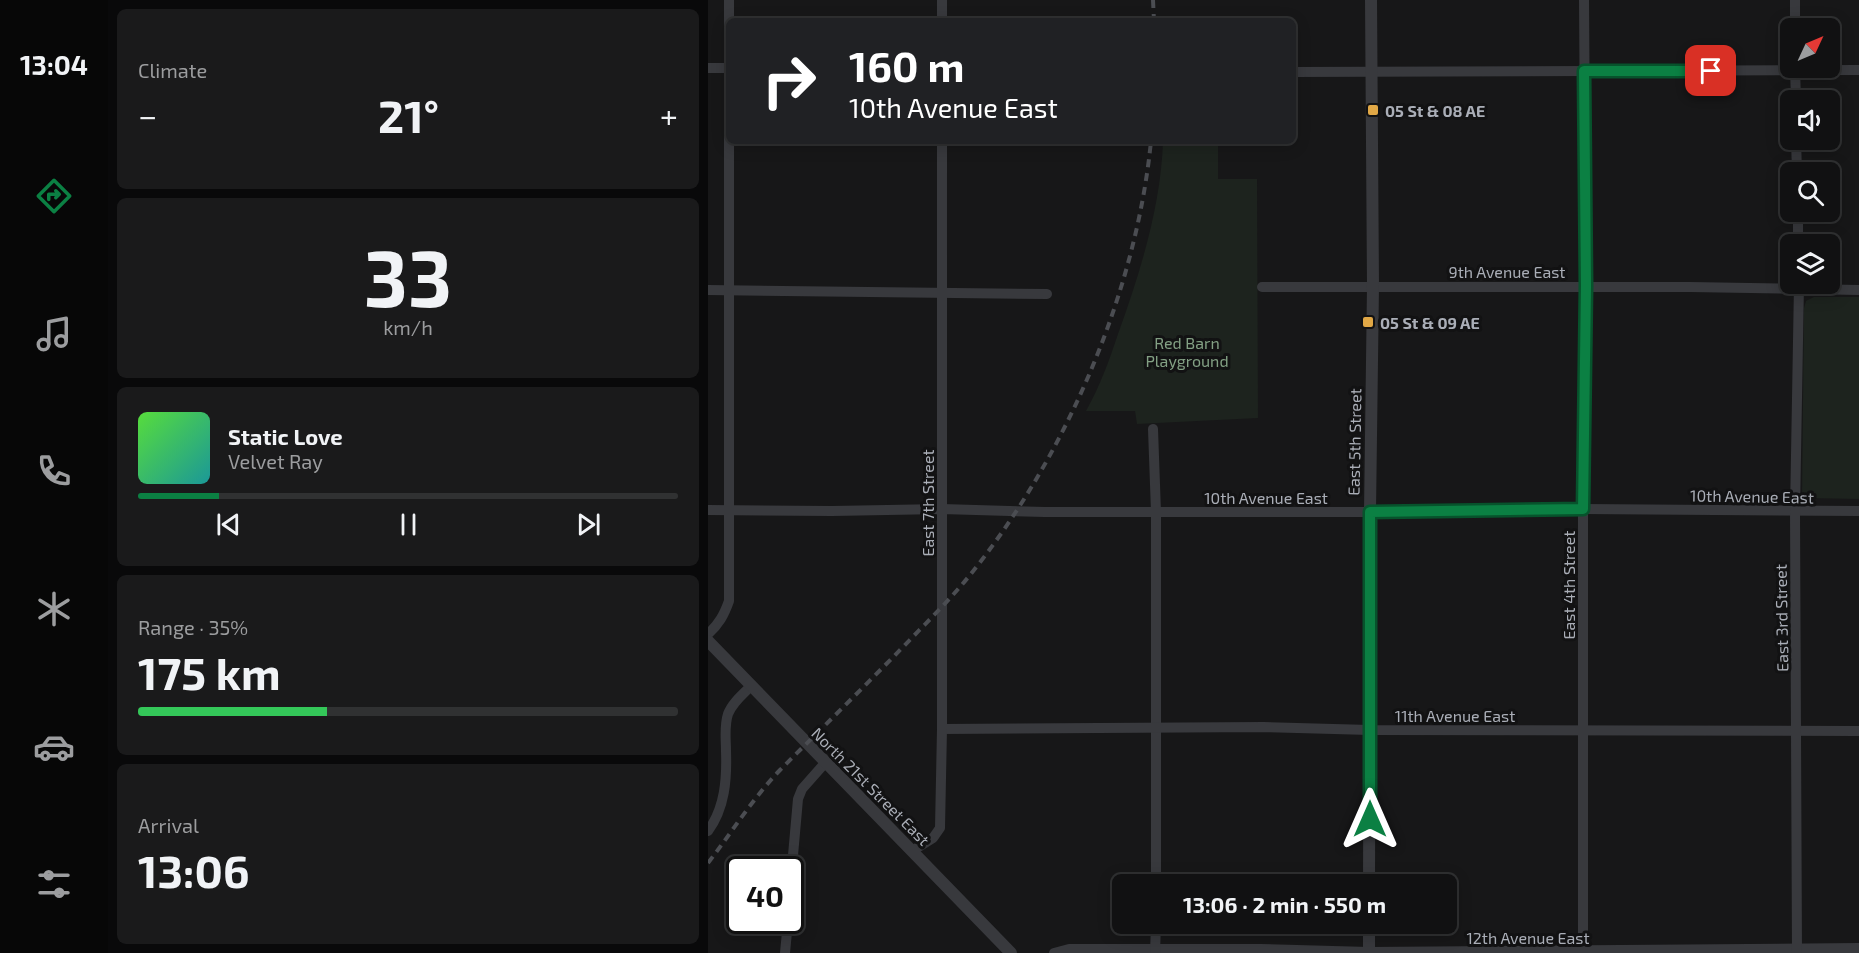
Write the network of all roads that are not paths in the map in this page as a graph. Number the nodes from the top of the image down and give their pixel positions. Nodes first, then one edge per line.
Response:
1 (729, 0) edge
2 (942, 0) edge
3 (1371, 0) edge
4 (1584, 0) edge
5 (1796, 0) edge
6 (729, 18) edge
7 (942, 18) edge
8 (1795, 18) edge
9 (708, 68) edge
10 (726, 68) edge
11 (1780, 68) edge
12 (1840, 69) edge
13 (1859, 70) edge
14 (1584, 71) junction
15 (1296, 72) edge
16 (1371, 72) junction
17 (729, 144) edge
18 (942, 144) edge
19 (1373, 286) junction
20 (1586, 286) junction
21 (1262, 287) dead end
22 (1780, 287) edge
23 (1840, 289) edge
24 (708, 290) edge
25 (1859, 290) edge
26 (728, 291) junction
27 (942, 291) junction
28 (1047, 294) dead end
29 (1799, 294) edge
30 (1153, 429) dead end
31 (942, 509) junction
32 (1583, 509) junction
33 (708, 510) edge
34 (728, 510) junction
35 (1859, 511) edge
36 (1156, 512) junction
37 (1370, 512) junction
38 (1795, 512) junction
39 (708, 634) edge
40 (708, 641) edge
41 (751, 686) junction
42 (1155, 728) junction
43 (942, 729) junction
44 (1370, 730) junction
45 (1584, 730) junction
46 (1797, 731) junction
47 (1859, 731) edge
48 (825, 763) junction
49 (708, 831) edge
50 (912, 851) junction
51 (793, 856) edge
52 (1156, 874) edge
53 (1370, 874) edge
54 (787, 934) edge
55 (1156, 934) edge
56 (1369, 934) edge
57 (1859, 948) edge
58 (1797, 951) edge
59 (1155, 952) edge
60 (1369, 952) edge
61 (1583, 952) edge
62 (785, 953) edge
63 (1011, 953) edge
64 (1054, 953) edge

1 - 6 street
2 - 7 street
3 - 16 street, East 5th Street
4 - 14 street, East 4th Street
5 - 8 street
9 - 10 street
11 - 14 street
12 - 13 street
14 - 16 street
14 - 20 street, East 4th Street
15 - 16 street
16 - 19 street, East 5th Street
17 - 26 street
18 - 27 street, East 7th Street
19 - 20 street, 9th Avenue East
19 - 21 street, 9th Avenue East
19 - 37 street, East 5th Street
20 - 22 street, 9th Avenue East
20 - 32 street, East 4th Street
23 - 25 street, 9th Avenue East
24 - 26 street
26 - 27 street
26 - 34 street
27 - 28 street
27 - 31 street, East 7th Street
29 - 38 street, East 3rd Street
30 - 36 street
31 - 34 street, 10th Avenue East
31 - 36 street, 10th Avenue East
31 - 43 street, East 7th Street
32 - 37 street, 10th Avenue East
32 - 38 street, 10th Avenue East
32 - 45 street, East 4th Street
33 - 34 street, 10th Avenue East
34 - 39 street
35 - 38 street, 10th Avenue East
36 - 37 street, 10th Avenue East
36 - 42 street
37 - 44 street, East 5th Street
38 - 46 street, East 3rd Street
40 - 41 street, North 21st Street East
41 - 48 street, North 21st Street East
41 - 49 street
42 - 43 street, 11th Avenue East
42 - 44 street, 11th Avenue East
42 - 52 street
43 - 50 street, East 7th Street
44 - 45 street, 11th Avenue East
44 - 53 street, East 5th Street
45 - 46 street, 11th Avenue East
45 - 61 street, East 4th Street
46 - 47 street, 11th Avenue East
46 - 58 street, East 3rd Street
48 - 50 street, North 21st Street East
48 - 51 street
50 - 63 street, North 21st Street East
54 - 62 street
55 - 59 street
56 - 60 street
57 - 58 street, 12th Avenue East
58 - 61 street, 12th Avenue East
59 - 60 street, 12th Avenue East
59 - 64 street, 12th Avenue East
60 - 61 street, 12th Avenue East

